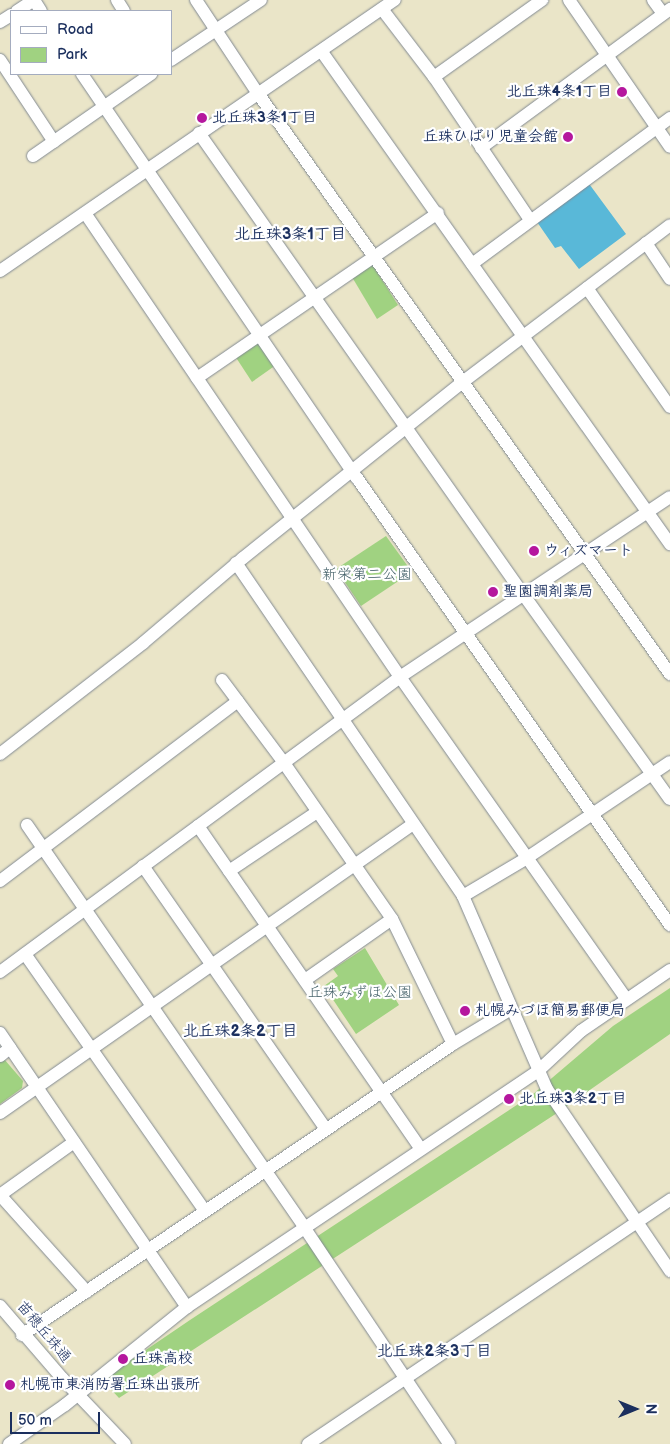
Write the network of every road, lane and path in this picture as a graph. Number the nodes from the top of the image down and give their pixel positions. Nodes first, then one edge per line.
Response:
1 (34, 0) edge
2 (196, 0) edge
3 (261, 0) edge
4 (395, 0) edge
5 (542, 0) edge
6 (569, 0) edge
7 (653, 0) edge
8 (382, 9) junction
9 (19, 10) edge
10 (667, 12) edge
11 (215, 29) junction
12 (322, 52) junction
13 (606, 58) junction
14 (172, 59) edge
15 (0, 60) edge
16 (83, 75) edge
17 (150, 75) edge
18 (434, 78) junction
19 (257, 92) junction
20 (104, 107) junction
21 (670, 118) edge
22 (657, 128) junction
23 (199, 133) junction
24 (54, 142) junction
25 (670, 147) edge
26 (481, 148) junction
27 (33, 156) dead end
28 (146, 170) junction
29 (85, 213) junction
30 (438, 213) junction
31 (530, 220) junction
32 (670, 224) edge
33 (646, 243) junction
34 (374, 256) junction
35 (472, 264) junction
36 (0, 271) edge
37 (670, 279) edge
38 (587, 288) junction
39 (315, 296) junction
40 (260, 334) junction
41 (523, 336) junction
42 (198, 378) junction
43 (464, 381) junction
44 (670, 407) edge
45 (407, 426) junction
46 (353, 472) junction
47 (670, 497) edge
48 (648, 512) junction
49 (293, 520) junction
50 (670, 544) edge
51 (583, 554) junction
52 (236, 563) junction
53 (523, 594) junction
54 (464, 633) junction
55 (670, 674) edge
56 (400, 677) junction
57 (222, 680) dead end
58 (238, 701) junction
59 (341, 721) junction
60 (0, 754) edge
61 (670, 762) edge
62 (284, 763) junction
63 (652, 773) junction
64 (670, 798) edge
65 (317, 812) junction
66 (593, 814) junction
67 (413, 824) junction
68 (26, 826) dead end
69 (198, 826) junction
70 (44, 849) junction
71 (527, 858) junction
72 (353, 864) junction
73 (143, 866) junction
74 (229, 871) junction
75 (0, 881) edge
76 (463, 896) junction
77 (86, 909) junction
78 (392, 920) junction
79 (267, 924) junction
80 (670, 925) edge
81 (24, 954) junction
82 (210, 964) junction
83 (670, 970) edge
84 (0, 972) edge
85 (305, 980) junction
86 (626, 998) junction
87 (152, 1006) junction
88 (511, 1009) junction
89 (0, 1033) edge
90 (453, 1044) junction
91 (92, 1050) junction
92 (5, 1052) edge
93 (538, 1072) junction
94 (37, 1087) junction
95 (381, 1092) junction
96 (0, 1113) edge
97 (326, 1129) junction
98 (74, 1142) junction
99 (420, 1148) junction
100 (264, 1170) junction
101 (0, 1195) edge
102 (670, 1200) edge
103 (205, 1211) junction
104 (638, 1224) junction
105 (304, 1227) junction
106 (148, 1250) junction
107 (670, 1271) edge
108 (87, 1292) junction
109 (0, 1306) edge
110 (187, 1307) junction
111 (22, 1335) junction
112 (406, 1378) junction
113 (78, 1394) junction
114 (9, 1444) edge
115 (125, 1444) edge
116 (308, 1444) edge
117 (449, 1444) edge

1 - 9 street
2 - 11 street
3 - 11 street
4 - 8 street
5 - 18 street
6 - 13 street
7 - 10 street
8 - 12 street
8 - 18 street
10 - 13 street
11 - 14 street
11 - 19 street
12 - 19 street
12 - 30 street
13 - 22 street
13 - 26 street
15 - 24 street
16 - 20 street
17 - 20 street
18 - 26 street
19 - 23 street
19 - 34 street
20 - 24 street
20 - 28 street
21 - 22 street
22 - 25 street
22 - 31 street
23 - 28 street
23 - 39 street
24 - 27 street
26 - 31 street
28 - 29 street
28 - 40 street
29 - 36 street
29 - 42 street
30 - 34 street
30 - 35 street
31 - 35 street
32 - 33 street
33 - 37 street
33 - 38 street
34 - 39 street
34 - 43 street
35 - 41 street
38 - 41 street
38 - 44 street
39 - 40 street
39 - 45 street
40 - 42 street
40 - 46 street
41 - 43 street
41 - 48 street
42 - 49 street
43 - 45 street
43 - 51 street
45 - 46 street
45 - 53 street
46 - 49 street
46 - 54 street
47 - 48 street
48 - 50 street
48 - 51 street
49 - 52 street
49 - 56 street
51 - 53 street
51 - 55 street
52 - 59 street
52 - 60 street
53 - 54 street
53 - 63 street
54 - 56 street
54 - 66 street
56 - 59 street
56 - 71 street
57 - 58 street
58 - 62 street
58 - 70 street
59 - 62 street
59 - 67 street
61 - 63 street
62 - 65 street
62 - 69 street
63 - 64 street
63 - 66 street
65 - 72 street
65 - 74 street
66 - 71 street
66 - 80 street
67 - 72 street
67 - 76 street
68 - 70 street
69 - 73 street
69 - 74 street
70 - 75 street
70 - 77 street
71 - 76 street
71 - 86 street
72 - 78 street
72 - 79 street
73 - 77 street
73 - 82 street
74 - 79 street
76 - 88 street
77 - 81 street
77 - 87 street
78 - 85 street
78 - 90 street
79 - 82 street
79 - 85 street
81 - 84 street
81 - 91 street
82 - 87 street
82 - 97 street
83 - 86 street
85 - 95 street
86 - 93 street
87 - 91 street
87 - 100 street
88 - 90 street
88 - 93 street
89 - 92 street
90 - 95 street
91 - 94 street
91 - 103 street
92 - 94 street
93 - 99 street
93 - 104 street
94 - 96 street
94 - 98 street
95 - 97 street
95 - 99 street
97 - 100 street
98 - 101 street
98 - 106 street
99 - 105 street
100 - 103 street
100 - 105 street
101 - 108 street
102 - 104 street
103 - 106 street
104 - 107 street
104 - 112 street
105 - 110 street
105 - 112 street
106 - 108 street
106 - 110 street
108 - 111 street
109 - 111 street, 苗穂丘珠通
110 - 113 street
111 - 113 street, 苗穂丘珠通
112 - 116 street
112 - 117 street
113 - 114 street
113 - 115 street, 苗穂丘珠通

